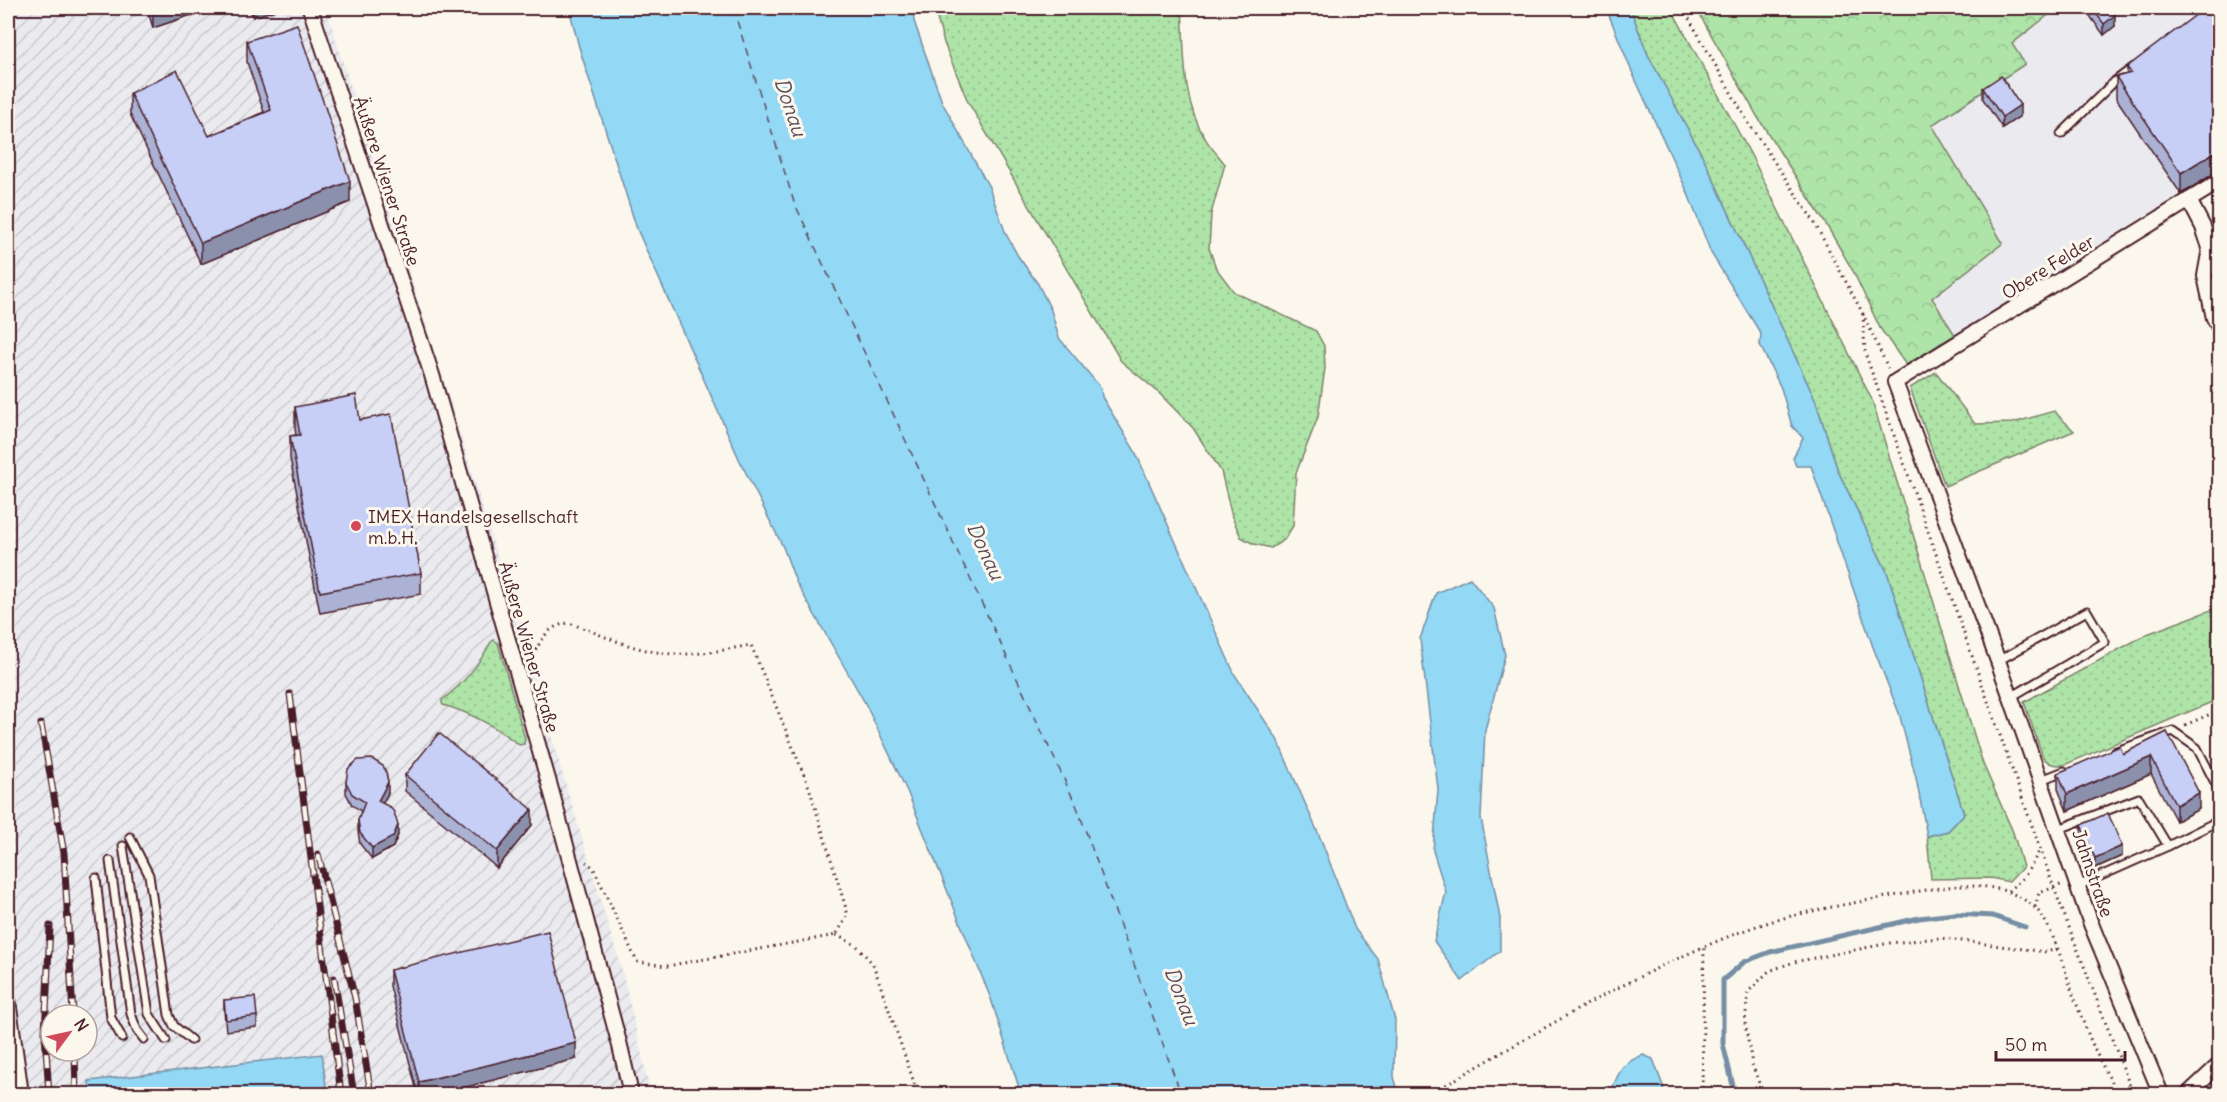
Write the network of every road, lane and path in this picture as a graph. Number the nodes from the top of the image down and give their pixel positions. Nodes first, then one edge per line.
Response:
1 (310, 8) edge
2 (1683, 8) edge
3 (2144, 60) edge
4 (2061, 134) dead end
5 (2220, 182) edge
6 (2189, 200) junction
7 (1863, 314) junction
8 (2220, 329) edge
9 (1895, 382) junction
10 (1998, 661) junction
11 (515, 664) junction
12 (2011, 697) junction
13 (2220, 710) edge
14 (2173, 731) junction
15 (2107, 755) edge
16 (2074, 767) edge
17 (2041, 780) junction
18 (2220, 792) edge
19 (2220, 820) edge
20 (2059, 829) junction
21 (130, 837) dead end
22 (123, 846) dead end
23 (2168, 846) junction
24 (566, 848) junction
25 (2040, 850) junction
26 (110, 861) dead end
27 (96, 878) dead end
28 (2078, 886) junction
29 (2054, 888) junction
30 (2008, 891) junction
31 (2035, 907) junction
32 (836, 935) junction
33 (1704, 948) junction
34 (2058, 949) junction
35 (8, 1000) edge
36 (122, 1038) dead end
37 (144, 1039) dead end
38 (166, 1040) dead end
39 (191, 1040) dead end
40 (2220, 1064) edge
41 (21, 1095) edge
42 (631, 1095) edge
43 (918, 1095) edge
44 (1430, 1095) edge
45 (1702, 1095) edge
46 (1763, 1095) edge
47 (2120, 1095) edge
48 (2133, 1095) edge
49 (2162, 1095) edge
50 (2188, 1095) edge

1 - 11 street, Äußere Wiener Straße
2 - 7 path
3 - 4 lane
5 - 6 street, Obere Felder
6 - 8 street
6 - 9 street, Obere Felder
7 - 9 path
7 - 25 path
9 - 10 street, Jahnstraße
10 - 12 street, Jahnstraße
10 - 12 lane
11 - 24 street, Äußere Wiener Straße
11 - 32 path
12 - 17 street, Jahnstraße
13 - 14 path
14 - 15 lane
14 - 18 lane
16 - 17 lane
17 - 20 street, Jahnstraße
19 - 23 lane
20 - 23 lane
20 - 28 street, Jahnstraße
21 - 39 lane
22 - 38 lane
23 - 28 lane
24 - 32 path
24 - 42 street, Äußere Wiener Straße
25 - 29 path
25 - 30 path
26 - 37 lane
27 - 36 lane
28 - 49 street, Jahnstraße
29 - 31 path
29 - 48 path
30 - 31 path
30 - 33 path
31 - 34 path
32 - 43 path
33 - 44 path
33 - 45 path
34 - 46 path
34 - 47 path
35 - 41 street
40 - 50 street

